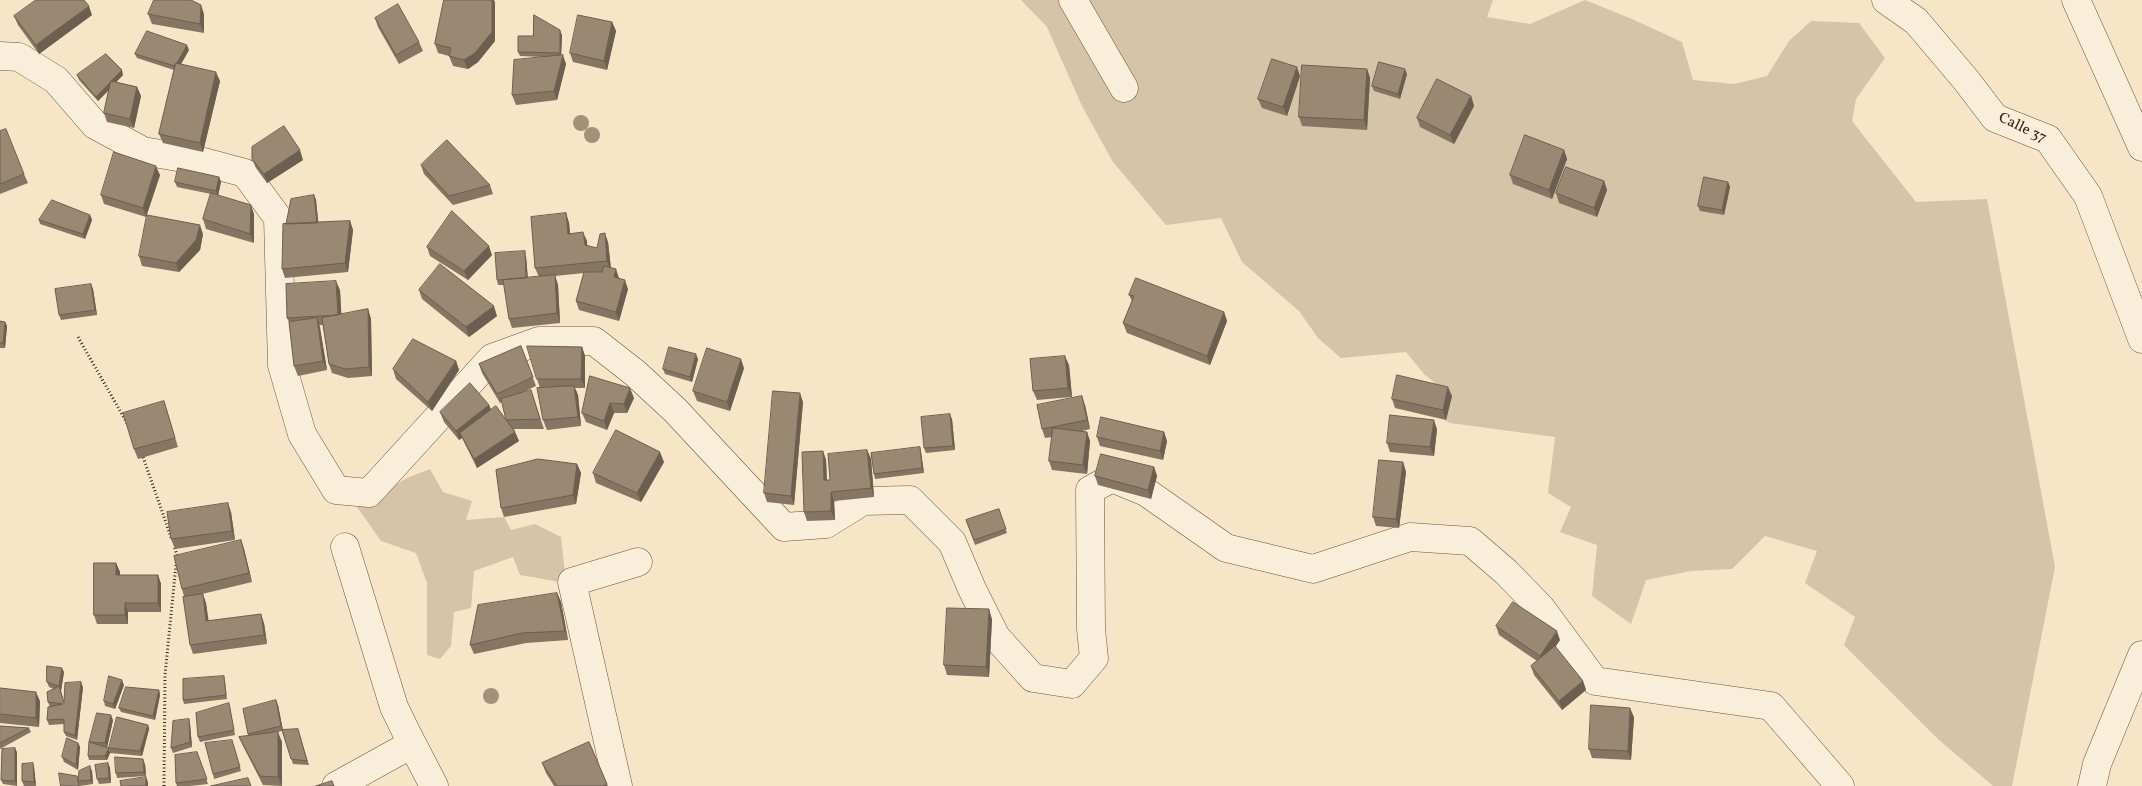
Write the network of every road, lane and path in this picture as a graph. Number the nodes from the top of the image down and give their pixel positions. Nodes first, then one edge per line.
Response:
1 (1073, 0) edge
2 (1886, 0) edge
3 (2076, 0) edge
4 (0, 56) edge
5 (1124, 88) dead end
6 (2142, 147) edge
7 (78, 337) dead end
8 (2142, 338) edge
9 (129, 426) edge
10 (141, 452) edge
11 (345, 547) dead end
12 (638, 562) dead end
13 (2142, 655) edge
14 (406, 732) junction
15 (164, 786) edge
16 (336, 786) edge
17 (434, 786) edge
18 (618, 786) edge
19 (1840, 786) edge
20 (2092, 786) edge

1 - 5 street
2 - 8 street, Calle 37
3 - 6 street
4 - 19 street
7 - 9 path
10 - 15 path
11 - 14 street
12 - 18 street
13 - 20 street
14 - 16 street
14 - 17 street

